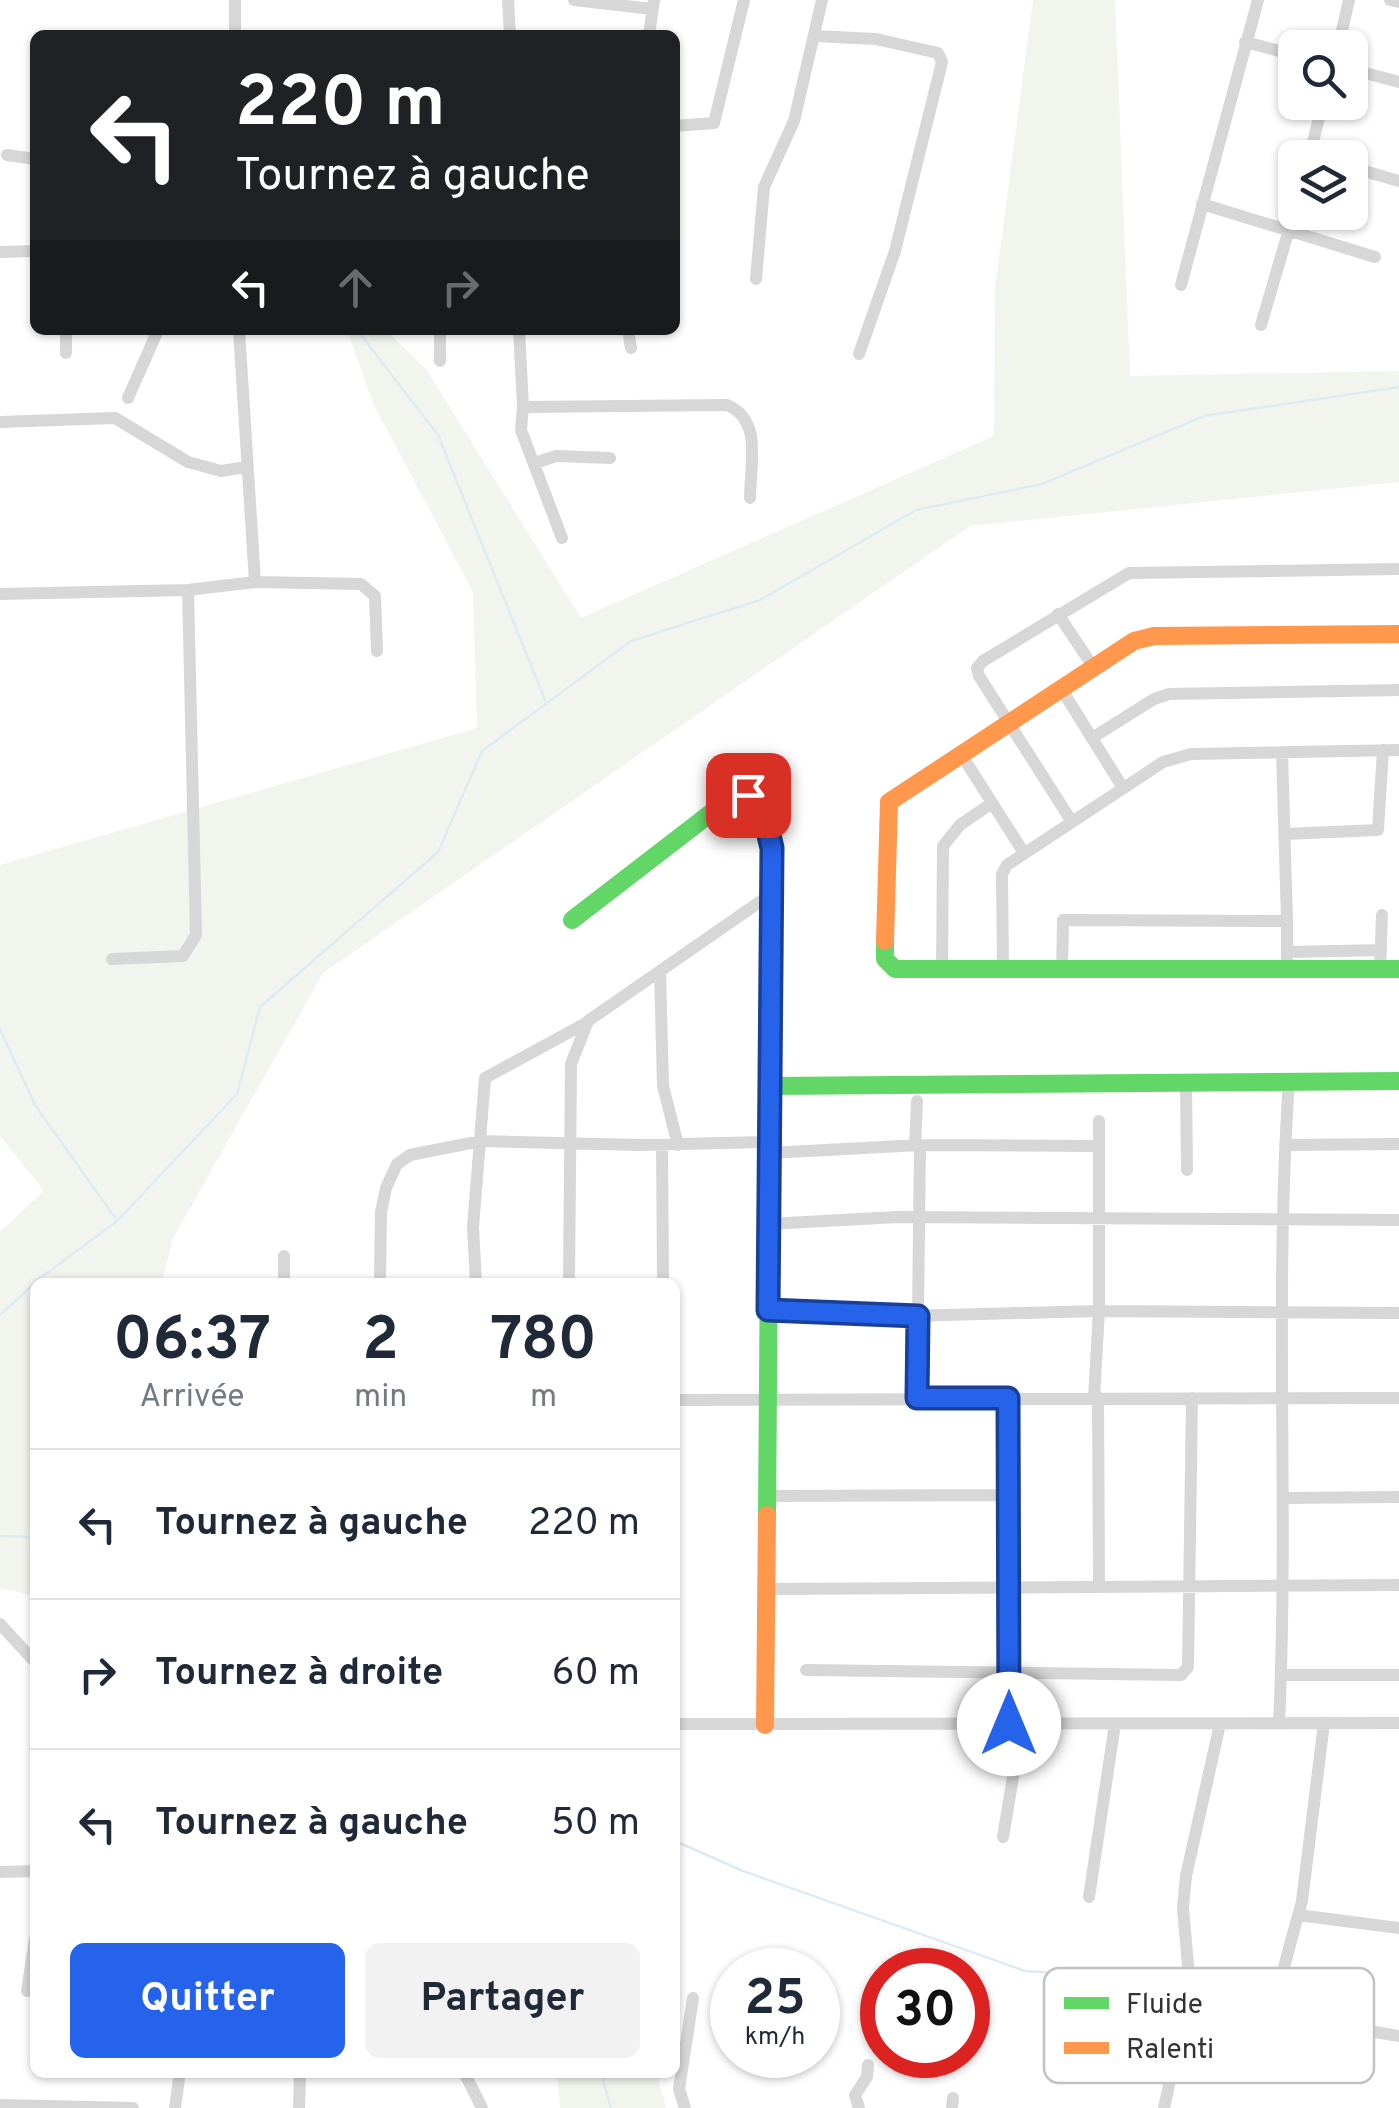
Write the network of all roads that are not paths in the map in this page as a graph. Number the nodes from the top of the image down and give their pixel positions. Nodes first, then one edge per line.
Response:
1 (236, 0) edge
2 (508, 0) edge
3 (574, 0) edge
4 (744, 0) edge
5 (822, 0) edge
6 (1258, 0) edge
7 (1349, 0) edge
8 (1390, 0) edge
9 (1399, 2) edge
10 (653, 5) edge
11 (235, 30) edge
12 (510, 30) edge
13 (650, 30) edge
14 (1342, 30) edge
15 (815, 36) junction
16 (1245, 42) junction
17 (1278, 51) edge
18 (1368, 74) edge
19 (1399, 82) edge
20 (680, 126) edge
21 (8, 155) dead end
22 (30, 158) edge
23 (1368, 172) edge
24 (1399, 181) edge
25 (1202, 204) junction
26 (1278, 226) edge
27 (1290, 230) edge
28 (1293, 230) edge
29 (30, 251) edge
30 (0, 252) edge
31 (1375, 258) dead end
32 (756, 279) dead end
33 (1181, 285) dead end
34 (1261, 325) dead end
35 (66, 335) edge
36 (156, 335) edge
37 (240, 335) edge
38 (440, 335) edge
39 (519, 335) edge
40 (629, 335) edge
41 (631, 348) dead end
42 (66, 354) dead end
43 (859, 354) dead end
44 (440, 361) dead end
45 (128, 398) dead end
46 (523, 406) junction
47 (0, 422) edge
48 (610, 458) dead end
49 (535, 462) junction
50 (247, 467) junction
51 (750, 498) dead end
52 (562, 538) dead end
53 (1399, 570) edge
54 (254, 582) junction
55 (188, 590) junction
56 (0, 594) edge
57 (1058, 614) junction
58 (1399, 634) edge
59 (377, 651) dead end
60 (1094, 668) junction
61 (1062, 690) junction
62 (1399, 690) edge
63 (1012, 722) junction
64 (1092, 738) junction
65 (1383, 750) junction
66 (1399, 750) edge
67 (1282, 752) junction
68 (962, 754) junction
69 (1123, 788) junction
70 (992, 803) junction
71 (1072, 822) junction
72 (1285, 834) junction
73 (1024, 852) junction
74 (771, 894) junction
75 (1382, 915) dead end
76 (572, 920) dead end
77 (1286, 921) junction
78 (1288, 952) junction
79 (112, 959) dead end
80 (1387, 962) edge
81 (1003, 969) junction
82 (660, 970) junction
83 (942, 970) junction
84 (1062, 970) junction
85 (1286, 972) junction
86 (588, 1022) junction
87 (1399, 1081) edge
88 (1289, 1082) junction
89 (1186, 1084) junction
90 (769, 1086) junction
91 (917, 1101) dead end
92 (1098, 1121) dead end
93 (481, 1141) junction
94 (1399, 1144) edge
95 (572, 1145) junction
96 (662, 1145) junction
97 (678, 1145) junction
98 (917, 1146) junction
99 (1098, 1146) junction
100 (1285, 1146) junction
101 (769, 1148) junction
102 (1187, 1170) dead end
103 (920, 1218) junction
104 (1098, 1219) junction
105 (1284, 1219) junction
106 (1399, 1220) edge
107 (768, 1224) junction
108 (284, 1256) dead end
109 (284, 1278) edge
110 (380, 1278) edge
111 (476, 1278) edge
112 (569, 1278) edge
113 (663, 1278) edge
114 (768, 1310) junction
115 (1099, 1311) junction
116 (1283, 1312) junction
117 (1399, 1313) edge
118 (918, 1316) junction
119 (1096, 1397) junction
120 (764, 1398) junction
121 (917, 1398) junction
122 (1008, 1398) junction
123 (1192, 1398) junction
124 (1283, 1398) junction
125 (1399, 1398) edge
126 (680, 1400) edge
127 (1009, 1495) junction
128 (766, 1496) junction
129 (1399, 1497) edge
130 (1284, 1498) junction
131 (1286, 1584) junction
132 (1188, 1585) junction
133 (1399, 1585) edge
134 (1010, 1586) junction
135 (1099, 1586) junction
136 (767, 1589) junction
137 (0, 1624) edge
138 (30, 1657) edge
139 (806, 1670) dead end
140 (1009, 1674) junction
141 (1281, 1675) junction
142 (1399, 1675) edge
143 (1016, 1723) junction
144 (1279, 1723) junction
145 (1324, 1723) junction
146 (1399, 1723) edge
147 (680, 1724) edge
148 (1116, 1724) junction
149 (1220, 1724) junction
150 (765, 1725) junction
151 (1003, 1837) dead end
152 (0, 1872) edge
153 (30, 1872) edge
154 (1089, 1898) dead end
155 (1298, 1915) junction
156 (1399, 1928) edge
157 (30, 1968) edge
158 (1188, 1968) edge
159 (1284, 1968) edge
160 (30, 1991) edge
161 (692, 1998) dead end
162 (1374, 2032) edge
163 (1399, 2036) edge
164 (179, 2078) edge
165 (300, 2078) edge
166 (467, 2078) edge
167 (866, 2078) edge
168 (1169, 2083) edge
169 (0, 2105) edge
170 (133, 2108) edge
171 (175, 2108) edge
172 (299, 2108) edge
173 (482, 2108) edge
174 (686, 2108) edge
175 (859, 2108) edge
176 (1164, 2108) edge

1 - 11 street
2 - 12 street
3 - 10 street
4 - 20 street
5 - 15 street
6 - 16 street
7 - 14 street
8 - 9 street
10 - 13 street
15 - 32 street
15 - 43 street
16 - 17 street
16 - 25 street
18 - 19 street
21 - 22 street
23 - 24 street
25 - 26 street
25 - 33 street
27 - 34 street
28 - 31 street
29 - 30 street
35 - 42 street
36 - 45 street
37 - 50 street
38 - 44 street
39 - 46 street
40 - 41 street
46 - 49 street
46 - 51 street
47 - 50 street
48 - 49 street
49 - 52 street
50 - 54 street
53 - 57 street
54 - 55 street
54 - 59 street
55 - 56 street
55 - 79 street
57 - 60 street
57 - 63 street
58 - 60 street
60 - 61 street
61 - 63 street
61 - 64 street
62 - 64 street
63 - 68 street
63 - 71 street
64 - 69 street
65 - 66 street
65 - 67 street
65 - 72 street
67 - 69 street
67 - 72 street
68 - 70 street
68 - 83 street
69 - 71 street
70 - 73 street
70 - 83 street
71 - 73 street
72 - 77 street
73 - 81 street
74 - 76 street
74 - 82 street
74 - 90 street
75 - 80 street
77 - 78 street
77 - 84 street
78 - 80 street
78 - 85 street
80 - 85 street
81 - 83 street
81 - 84 street
82 - 86 street
82 - 97 street
84 - 85 street
86 - 93 street
86 - 95 street
87 - 88 street
88 - 89 street
88 - 100 street
89 - 90 street
89 - 102 street
90 - 101 street
91 - 98 street
92 - 99 street
93 - 95 street
93 - 110 street
93 - 111 street
94 - 100 street
95 - 96 street
95 - 112 street
96 - 97 street
96 - 113 street
97 - 101 street
98 - 99 street
98 - 101 street
98 - 103 street
99 - 104 street
100 - 105 street
101 - 107 street
103 - 104 street
103 - 107 street
103 - 118 street
104 - 105 street
104 - 115 street
105 - 106 street
105 - 116 street
107 - 114 street
108 - 109 street
114 - 118 street
114 - 120 street
115 - 116 street
115 - 118 street
115 - 119 street
116 - 117 street
116 - 124 street
118 - 121 street
119 - 122 street
119 - 123 street
119 - 135 street
120 - 121 street
120 - 126 street
120 - 128 street
121 - 122 street
122 - 127 street
123 - 124 street
123 - 132 street
124 - 125 street
124 - 130 street
127 - 128 street
127 - 134 street
128 - 136 street
129 - 130 street
130 - 131 street
131 - 132 street
131 - 133 street
131 - 141 street
132 - 135 street
132 - 140 street
134 - 135 street
134 - 136 street
134 - 140 street
136 - 150 street
137 - 138 street
139 - 140 street
140 - 143 street
141 - 142 street
141 - 144 street
143 - 148 street
143 - 150 street
143 - 151 street
144 - 145 street
144 - 149 street
145 - 146 street
145 - 155 street
147 - 150 street
148 - 149 street
148 - 154 street
149 - 158 street
152 - 153 street
155 - 156 street
155 - 159 street
157 - 160 street
161 - 174 street
162 - 163 street
164 - 171 street
165 - 172 street
166 - 173 street
167 - 175 street
168 - 176 street
169 - 170 street

